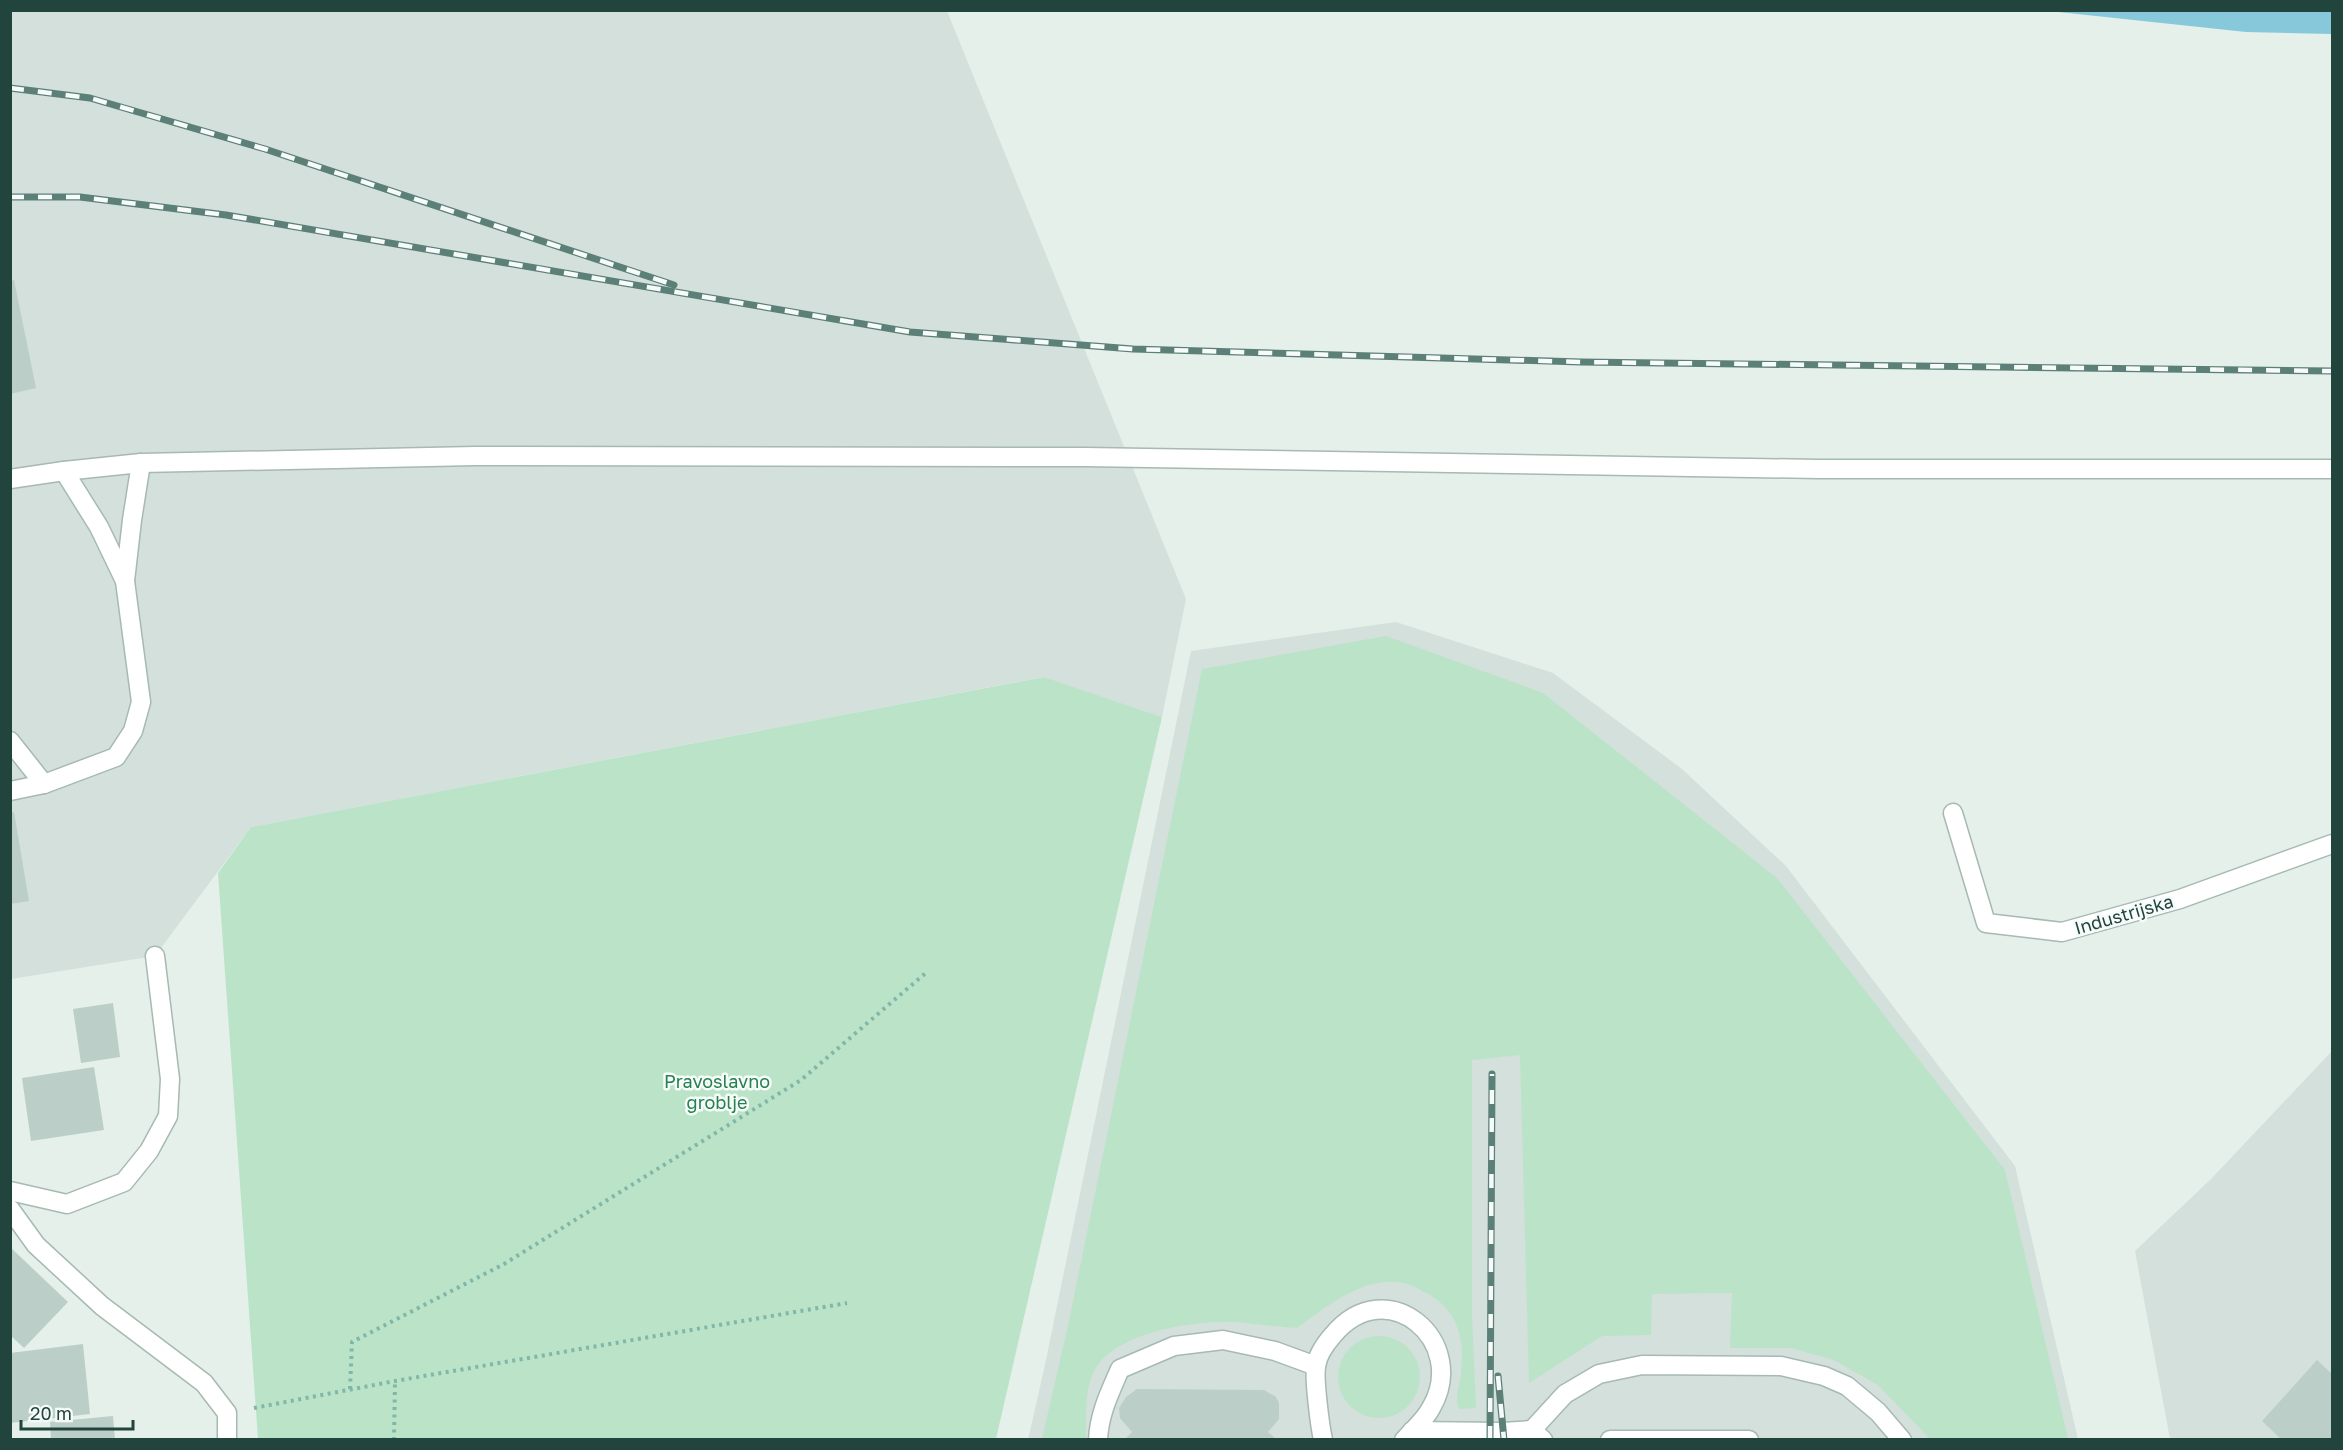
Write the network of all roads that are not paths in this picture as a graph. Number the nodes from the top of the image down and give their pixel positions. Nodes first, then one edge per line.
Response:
1 (141, 463) junction
2 (2332, 470) edge
3 (64, 471) junction
4 (10, 479) edge
5 (125, 581) junction
6 (10, 741) edge
7 (44, 784) junction
8 (10, 791) edge
9 (1953, 813) dead end
10 (2332, 844) edge
11 (155, 956) dead end
12 (10, 1191) edge
13 (10, 1209) edge
14 (1316, 1366) junction
15 (1408, 1435) edge
16 (1538, 1435) edge
17 (227, 1440) edge
18 (1098, 1440) edge
19 (1323, 1440) edge
20 (1610, 1440) edge
21 (1749, 1440) edge
22 (1902, 1440) edge

1 - 2 street
1 - 3 street
1 - 5 street
3 - 4 street
3 - 5 street
5 - 7 street
6 - 7 street
7 - 8 street
9 - 10 street, Industrijska
11 - 12 street
13 - 17 street
14 - 15 street
14 - 18 street
14 - 19 street
15 - 16 street
16 - 22 street
20 - 21 street

